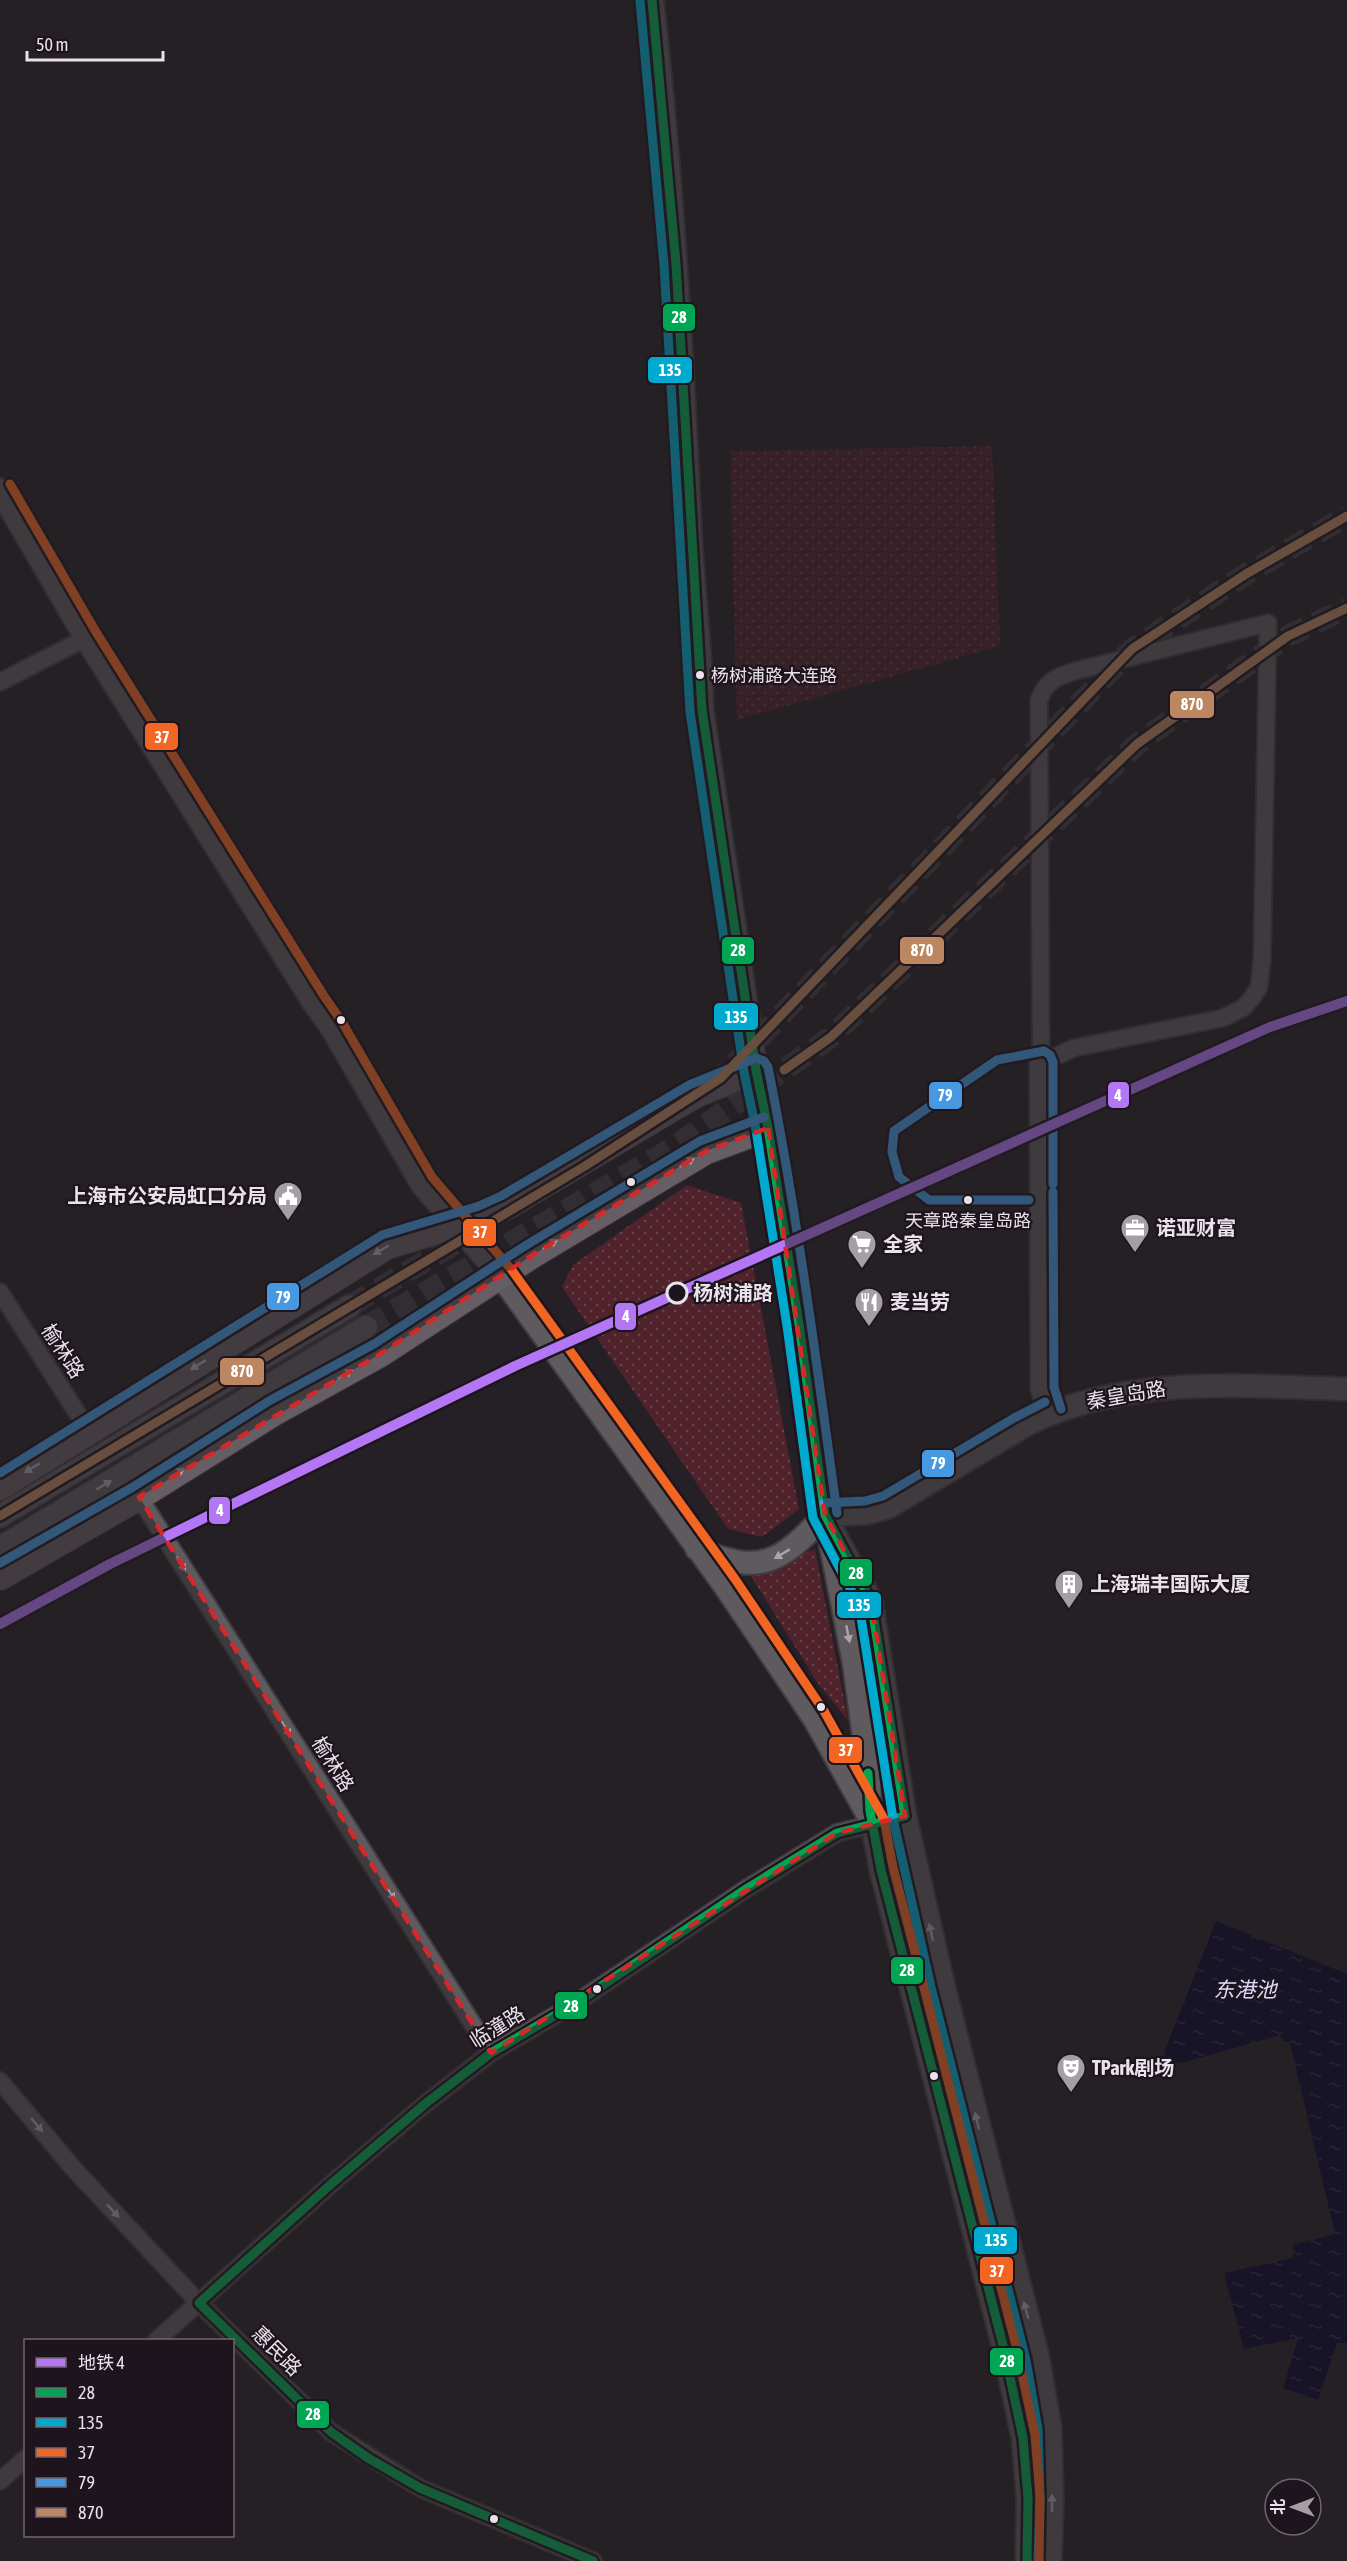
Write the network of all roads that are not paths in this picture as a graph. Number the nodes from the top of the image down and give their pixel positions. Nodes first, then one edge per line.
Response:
1 (652, 0) edge
2 (0, 490) edge
3 (86, 638) junction
4 (0, 682) edge
5 (1041, 1063) junction
6 (756, 1070) junction
7 (768, 1128) junction
8 (456, 1226) junction
9 (501, 1276) junction
10 (0, 1292) edge
11 (350, 1306) tunnel mouth
12 (366, 1327) tunnel mouth
13 (1347, 1389) edge
14 (1050, 1413) junction
15 (90, 1433) junction
16 (0, 1487) edge
17 (139, 1497) junction
18 (825, 1515) junction
19 (0, 1516) edge
20 (0, 1548) edge
21 (696, 1548) junction
22 (0, 1577) edge
23 (905, 1816) junction
24 (873, 1824) junction
25 (492, 2053) junction
26 (0, 2081) edge
27 (200, 2303) junction
28 (158, 2339) edge
29 (24, 2460) edge
30 (0, 2481) edge
31 (593, 2561) edge
32 (1028, 2561) edge
33 (1050, 2561) edge

1 - 6 main road
2 - 3 main road
3 - 4 street
3 - 8 main road
5 - 5 street
5 - 14 main road
6 - 7 main road
6 - 8 main road
9 -> 7 main road
7 - 18 main road
8 - 9 main road
8 -> 15 main road
17 -> 9 main road
9 - 21 main road
10 - 15 street, 榆林路
11 - 19 main road
20 -> 12 main road
13 - 14 main road, 秦皇岛路
14 - 18 main road, 秦皇岛路
15 -> 16 main road
17 - 22 main road
17 -> 25 street, 榆林路
18 -> 21 main road
18 - 23 main road
18 -> 24 main road
21 - 24 main road
23 - 24 street, 临潼路
33 -> 23 main road
24 - 25 street, 临潼路
24 - 32 main road
25 - 27 street, 临潼路
26 -> 27 street, 惠民路
27 - 28 street, 临潼路
27 - 31 street, 惠民路
29 - 30 street

